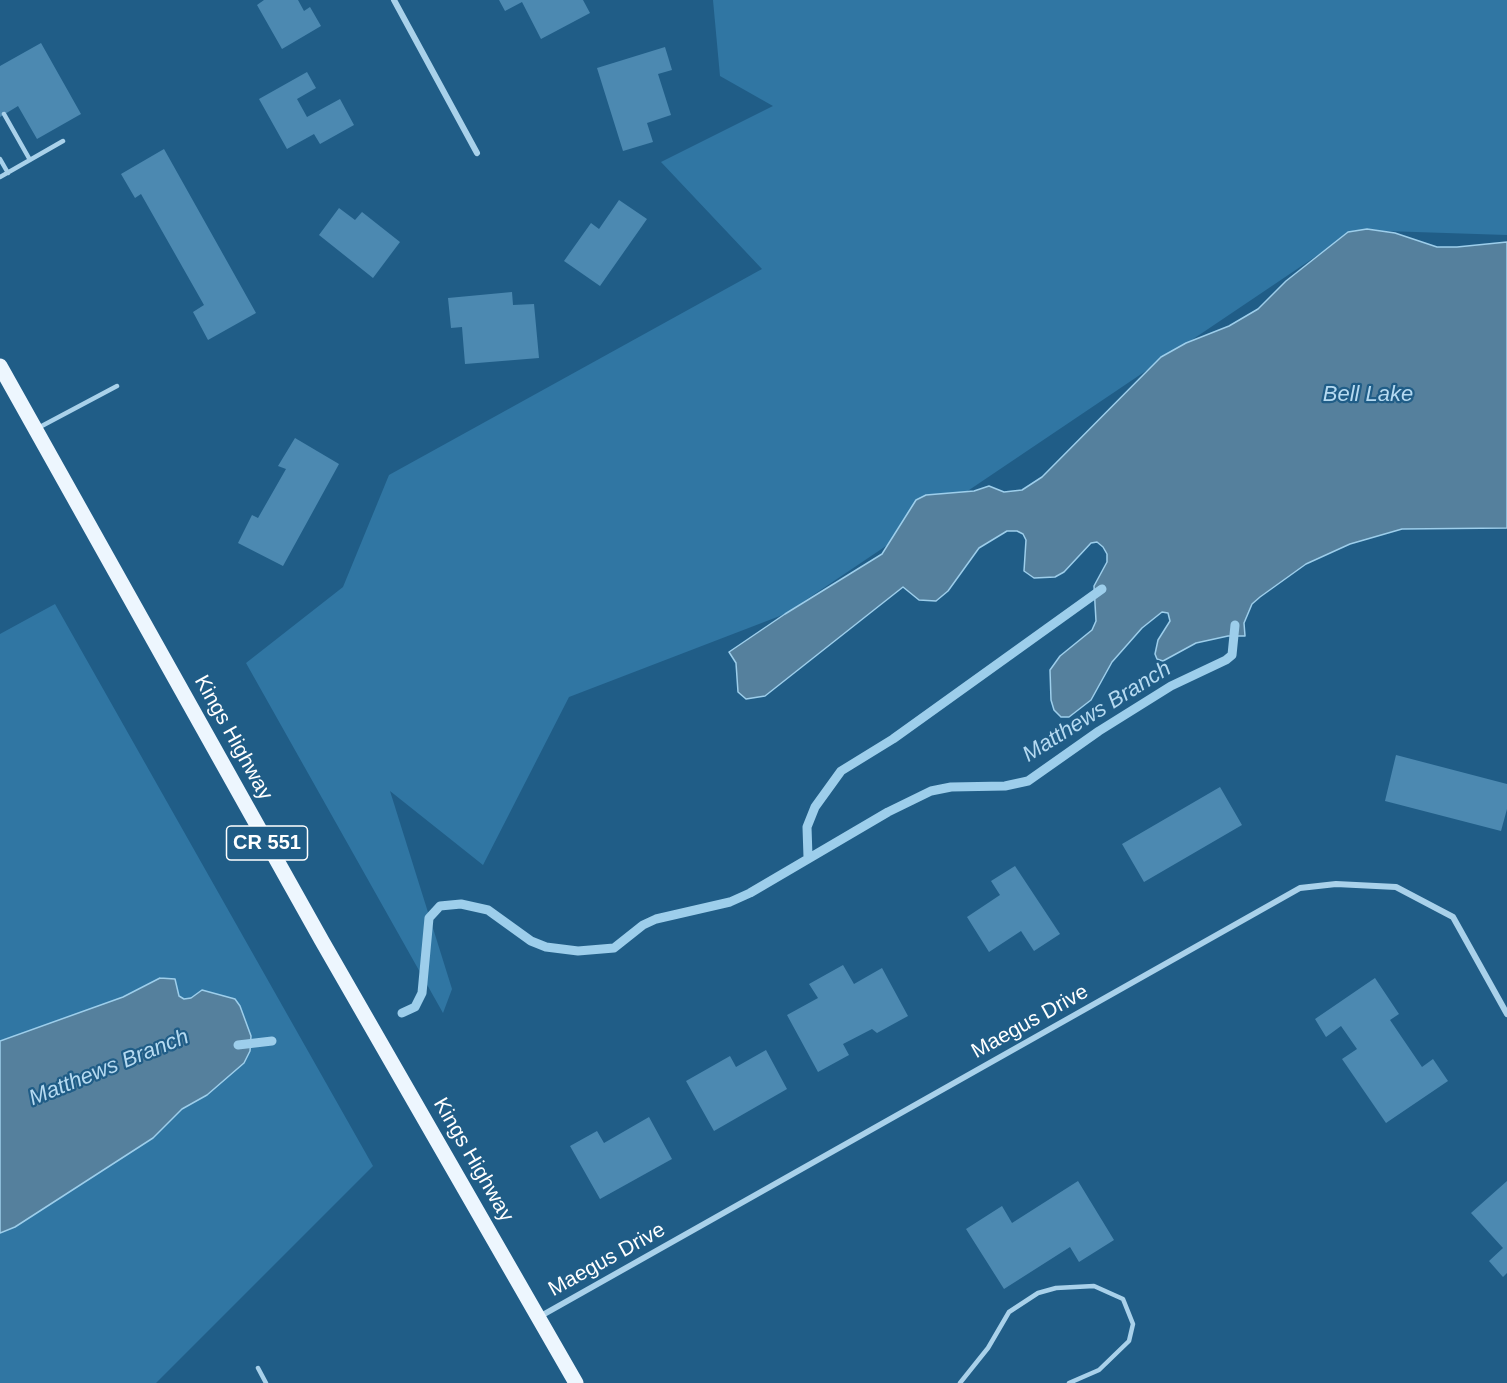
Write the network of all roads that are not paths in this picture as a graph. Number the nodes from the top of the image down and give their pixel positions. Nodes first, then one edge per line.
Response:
1 (394, 0) edge
2 (4, 114) dead end
3 (63, 141) dead end
4 (477, 153) dead end
5 (0, 159) edge
6 (30, 160) junction
7 (8, 173) junction
8 (0, 177) edge
9 (0, 366) edge
10 (117, 386) dead end
11 (36, 429) junction
12 (1507, 1014) edge
13 (539, 1317) junction
14 (258, 1368) dead end
15 (266, 1383) edge
16 (576, 1383) edge
17 (960, 1383) edge
18 (1069, 1383) edge

1 - 4 street
2 - 6 lane
3 - 6 lane
5 - 7 lane
6 - 7 lane
7 - 8 lane
9 - 11 main road, Kings Highway / CR 551
10 - 11 lane
11 - 13 main road, Kings Highway / CR 551
12 - 13 street, Maegus Drive
13 - 16 main road, CR 551
14 - 15 lane
17 - 18 lane

